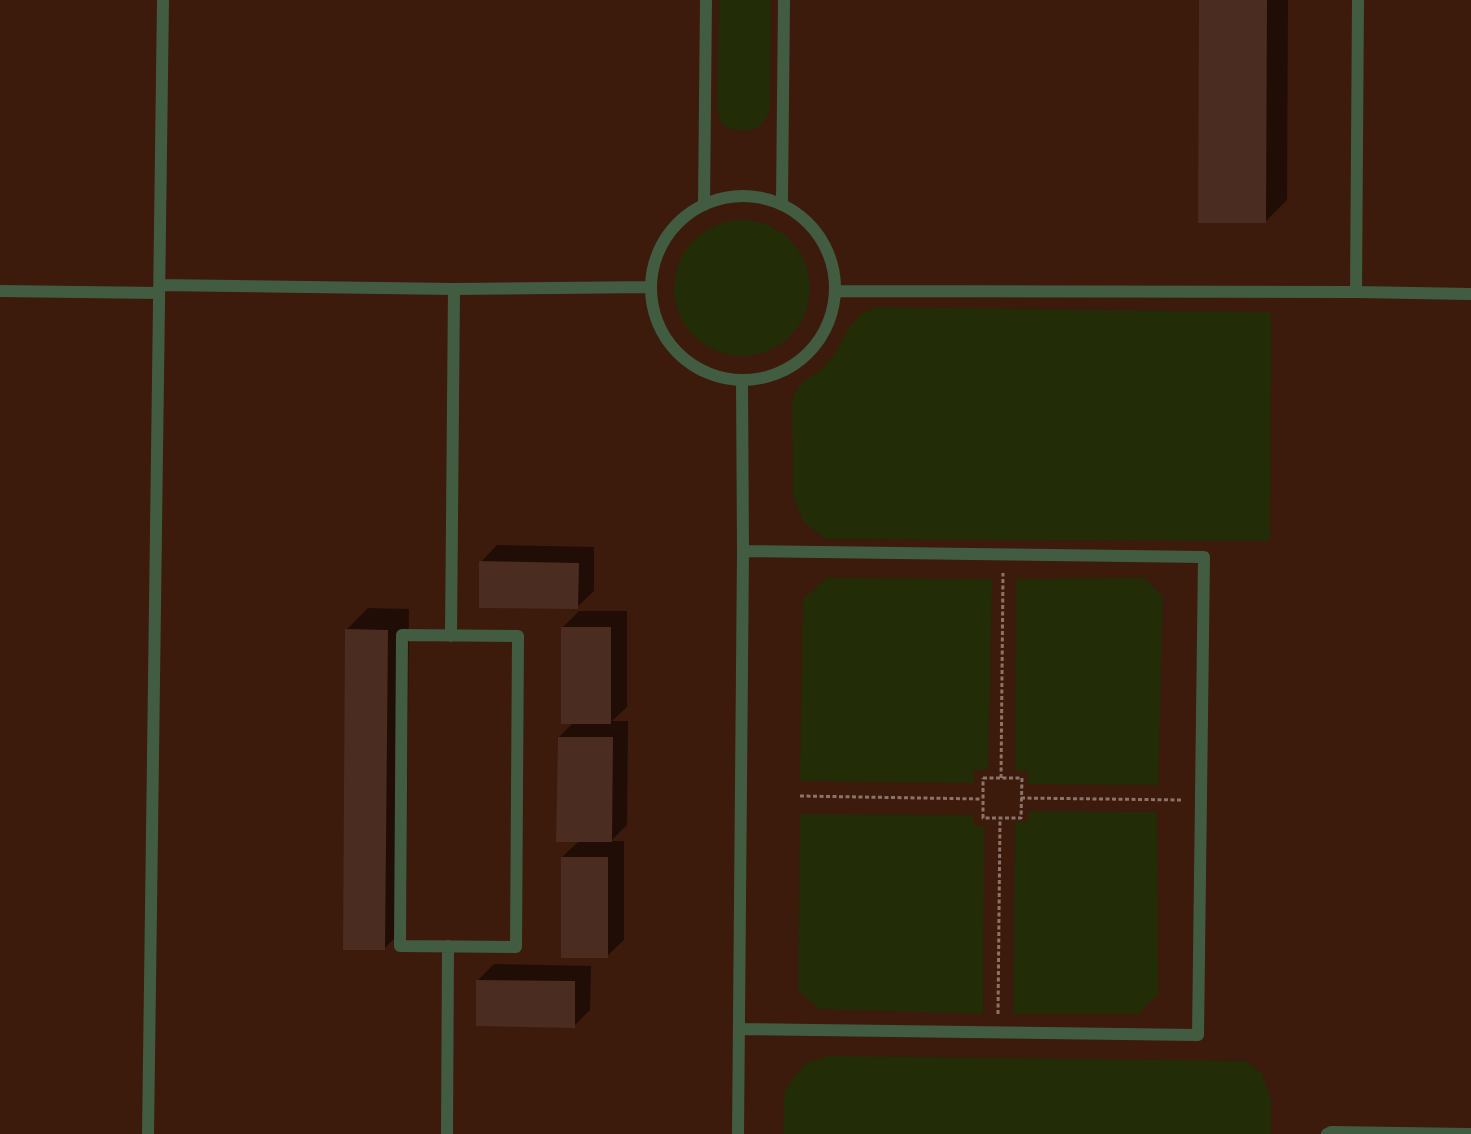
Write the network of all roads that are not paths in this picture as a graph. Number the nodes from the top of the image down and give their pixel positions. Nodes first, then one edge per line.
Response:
1 (163, 0) edge
2 (706, 0) edge
3 (784, 0) edge
4 (1358, 0) edge
5 (782, 201) junction
6 (704, 206) junction
7 (651, 287) junction
8 (160, 289) junction
9 (454, 289) junction
10 (0, 291) edge
11 (835, 291) junction
12 (1356, 292) junction
13 (1471, 294) edge
14 (742, 380) junction
15 (743, 551) junction
16 (451, 636) junction
17 (448, 946) junction
18 (739, 1029) junction
19 (148, 1134) edge
20 (447, 1134) edge
21 (738, 1134) edge
22 (1327, 1134) edge
23 (1471, 1134) edge

1 - 8 street
2 - 6 street
3 - 5 street
4 - 12 street
5 - 6 street
5 - 11 street
6 - 7 street
7 - 9 street
7 - 14 street
8 - 9 street
8 - 10 street
8 - 19 street
9 - 16 street
11 - 12 street
11 - 14 street
12 - 13 street
14 - 15 street
15 - 18 street
15 - 18 street
16 - 17 street
16 - 17 street
17 - 20 street
18 - 21 street
22 - 23 street

